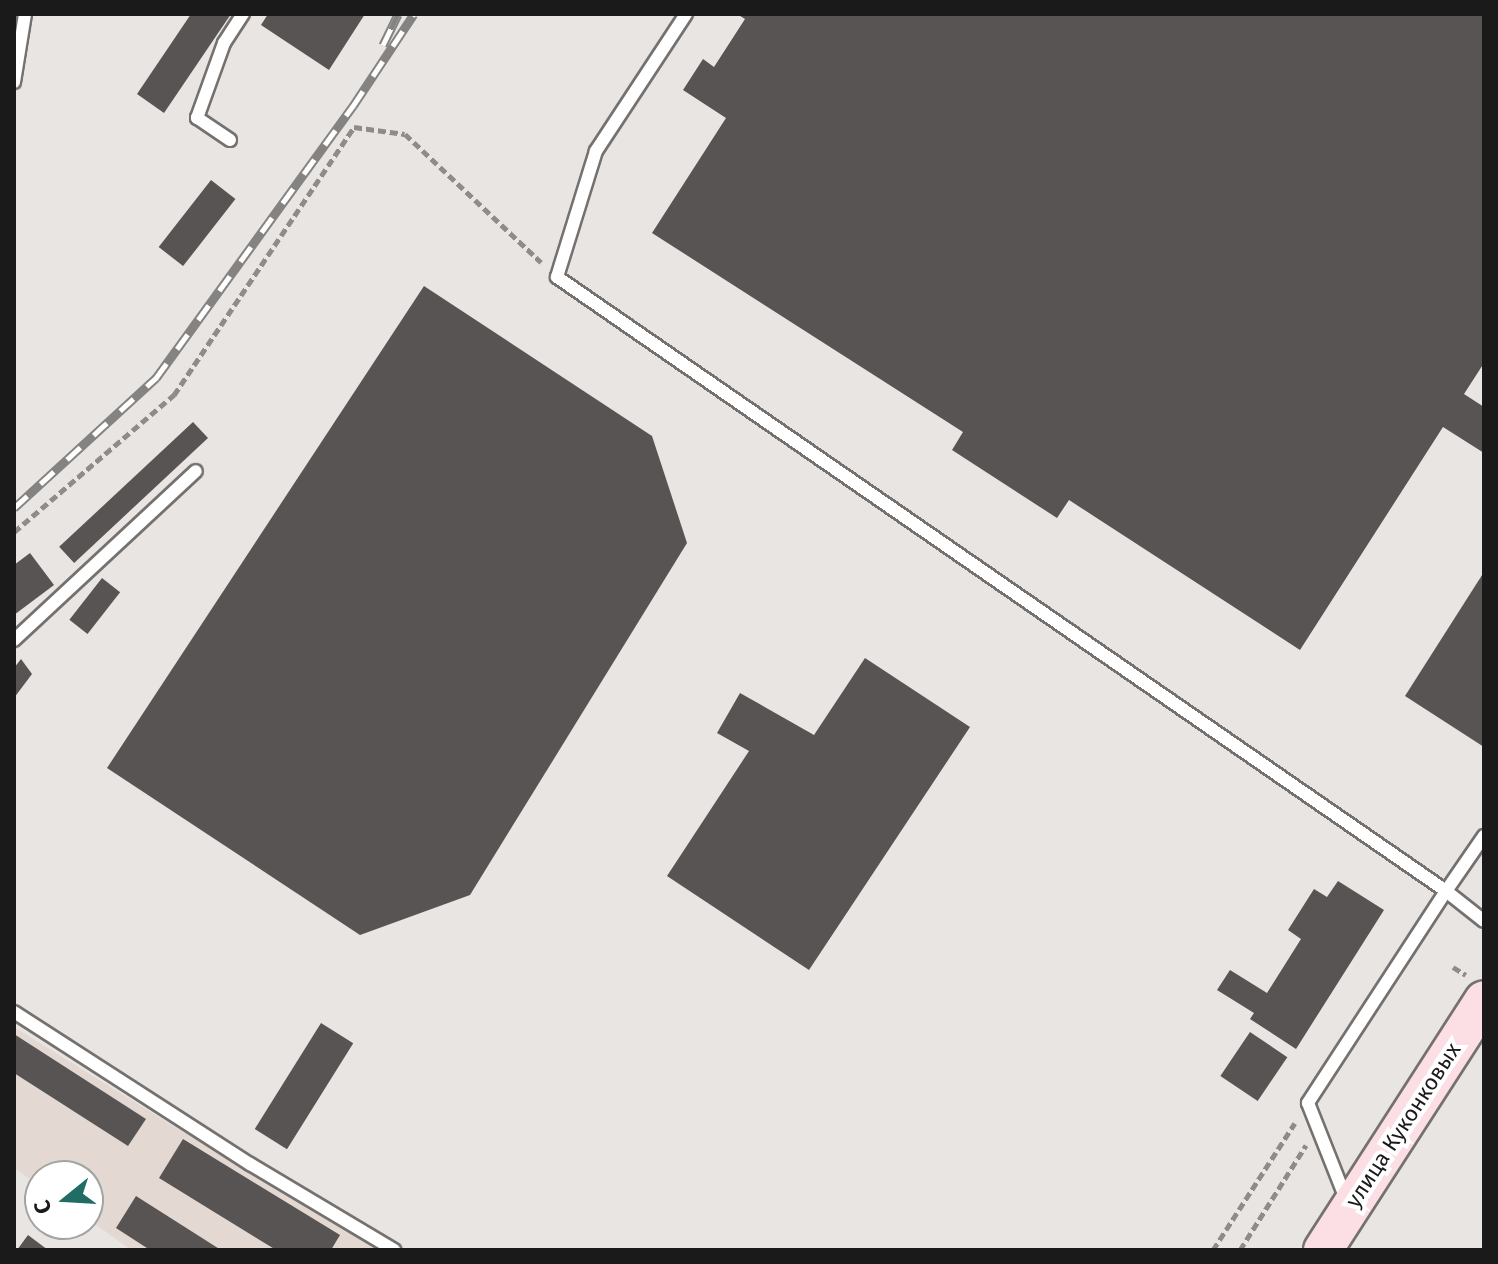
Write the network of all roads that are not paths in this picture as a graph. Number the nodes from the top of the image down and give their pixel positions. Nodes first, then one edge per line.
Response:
1 (25, 14) edge
2 (243, 14) edge
3 (686, 14) edge
4 (17, 48) edge
5 (14, 82) edge
6 (230, 140) dead end
7 (196, 471) dead end
8 (14, 640) edge
9 (1484, 836) edge
10 (1446, 891) junction
11 (1484, 921) edge
12 (1477, 989) edge
13 (14, 1012) edge
14 (1484, 1047) edge
15 (1350, 1208) junction
16 (394, 1250) edge
17 (1323, 1250) edge
18 (1354, 1250) edge

1 - 4 lane
2 - 6 lane
3 - 10 lane
4 - 5 lane
7 - 8 lane
9 - 10 lane
10 - 11 lane
10 - 15 lane
12 - 15 main road, улица Куконковых
13 - 16 lane
14 - 18 main road, улица Куконковых
15 - 17 main road, улица Куконковых

